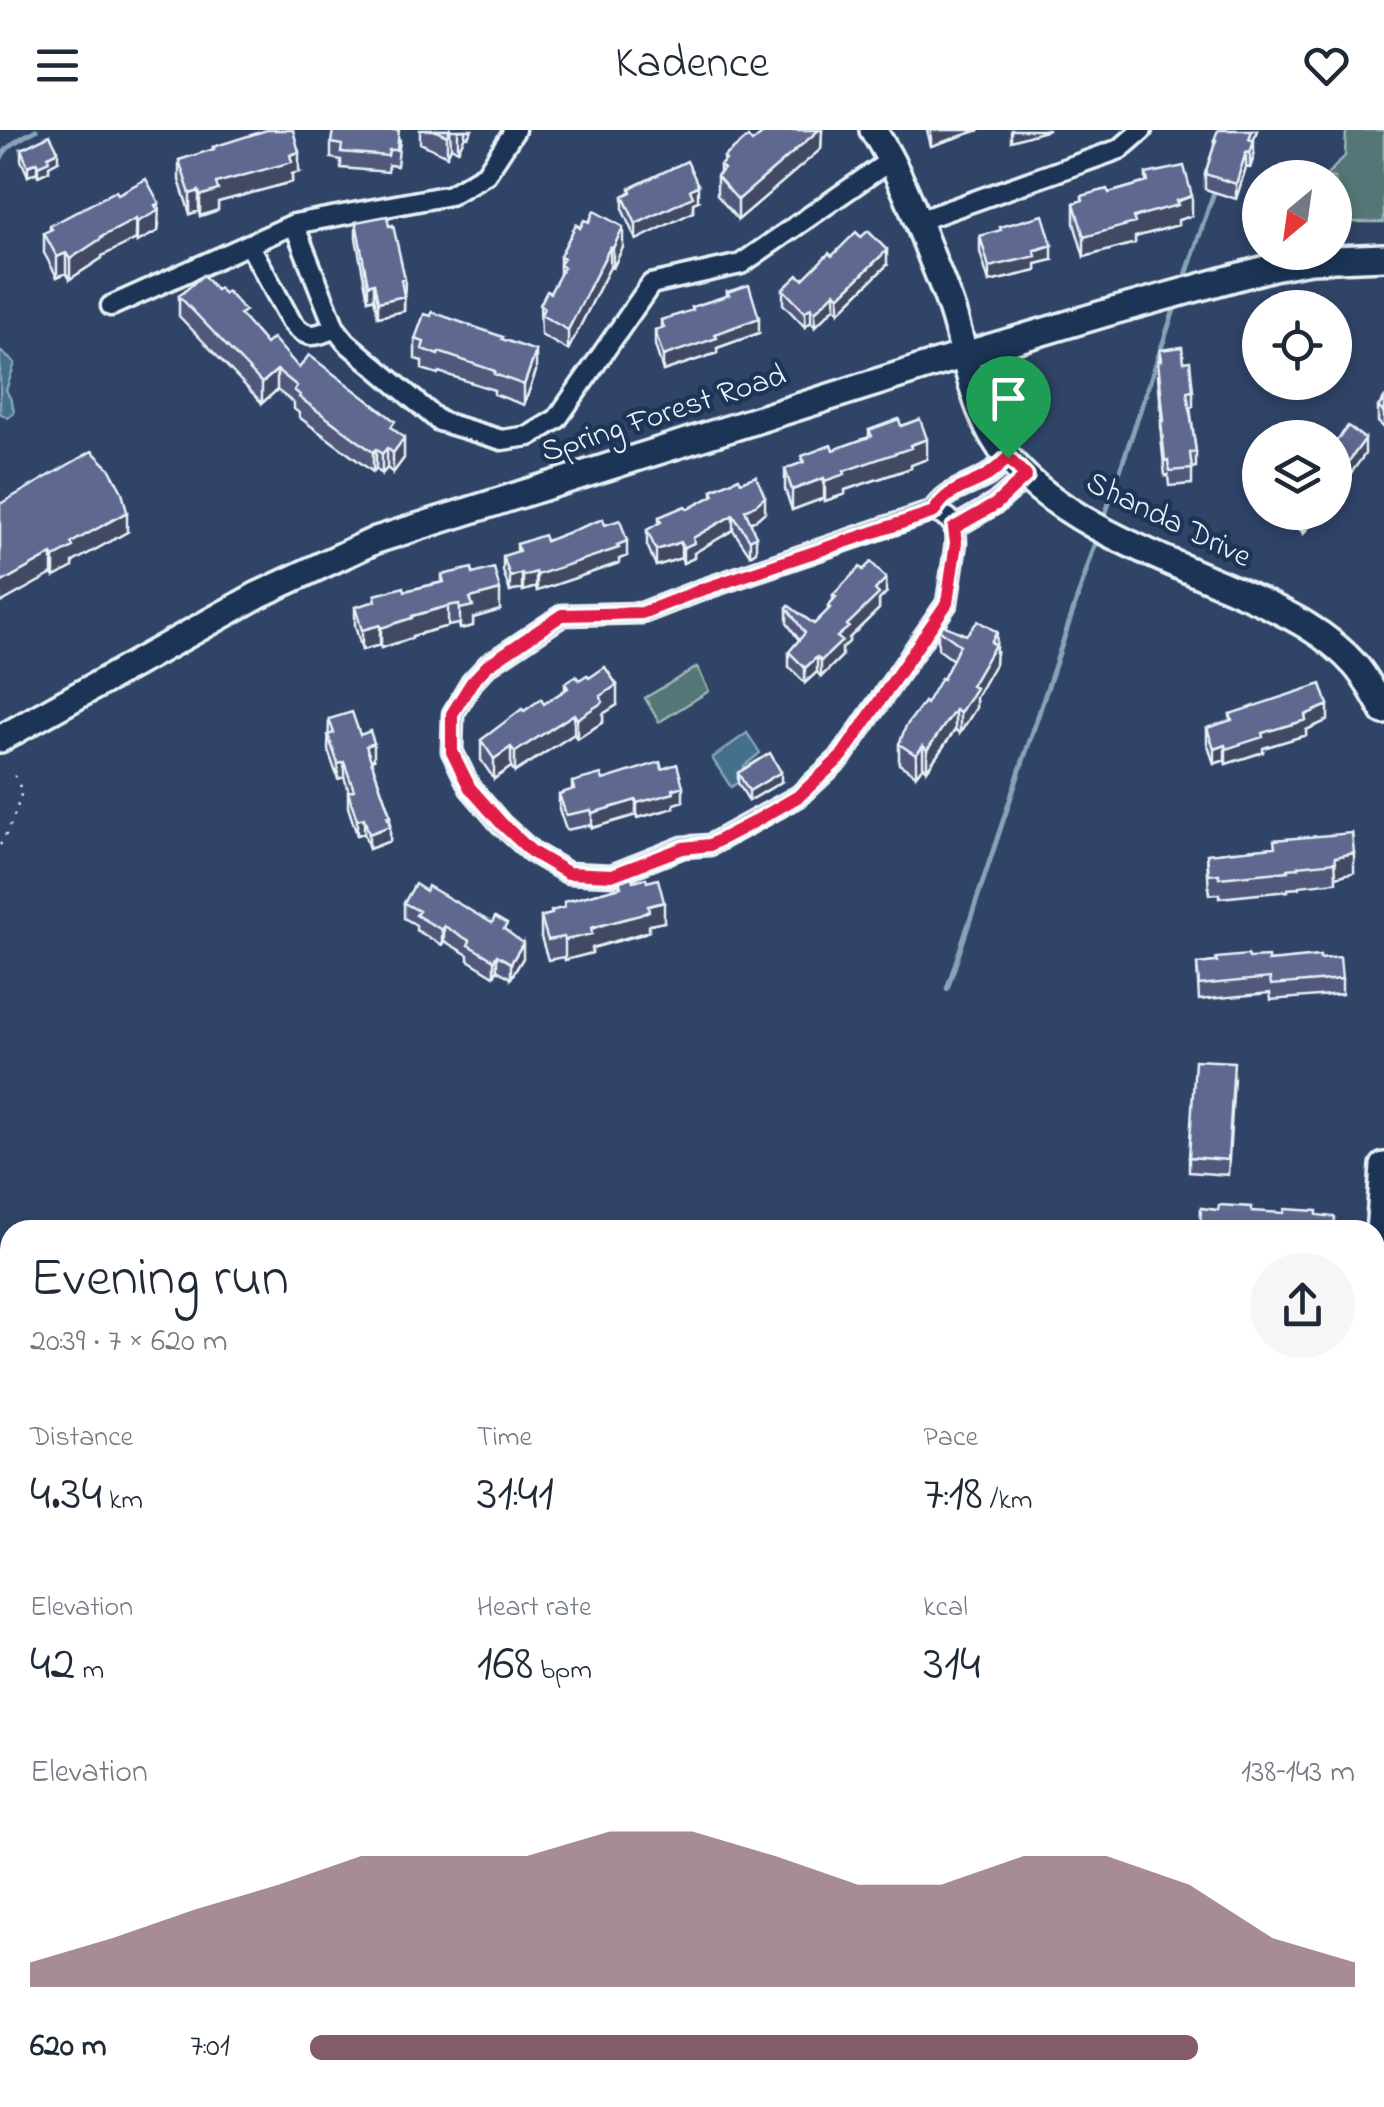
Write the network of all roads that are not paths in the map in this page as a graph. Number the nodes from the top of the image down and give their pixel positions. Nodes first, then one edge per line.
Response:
1 (515, 130) edge
2 (872, 130) edge
3 (1142, 130) edge
4 (891, 160) junction
5 (918, 221) junction
6 (294, 224) junction
7 (249, 244) junction
8 (1384, 257) edge
9 (110, 306) dead end
10 (335, 328) junction
11 (963, 355) junction
12 (1017, 467) junction
13 (934, 512) junction
14 (954, 528) junction
15 (1384, 711) edge
16 (0, 739) edge
17 (1384, 1166) edge
18 (1380, 1220) edge

1 - 6 street
2 - 4 main road, Shanda Drive
3 - 5 street
4 - 5 main road, Shanda Drive
4 - 10 street
5 - 11 main road, Shanda Drive
6 - 7 street
6 - 10 street
7 - 9 street
7 - 10 street
8 - 11 main road, Spring Forest Road
11 - 12 main road, Shanda Drive
11 - 16 main road, Spring Forest Road
12 - 13 street
12 - 14 street
12 - 15 main road, Shanda Drive
13 - 14 street
13 - 14 street
17 - 18 main road

